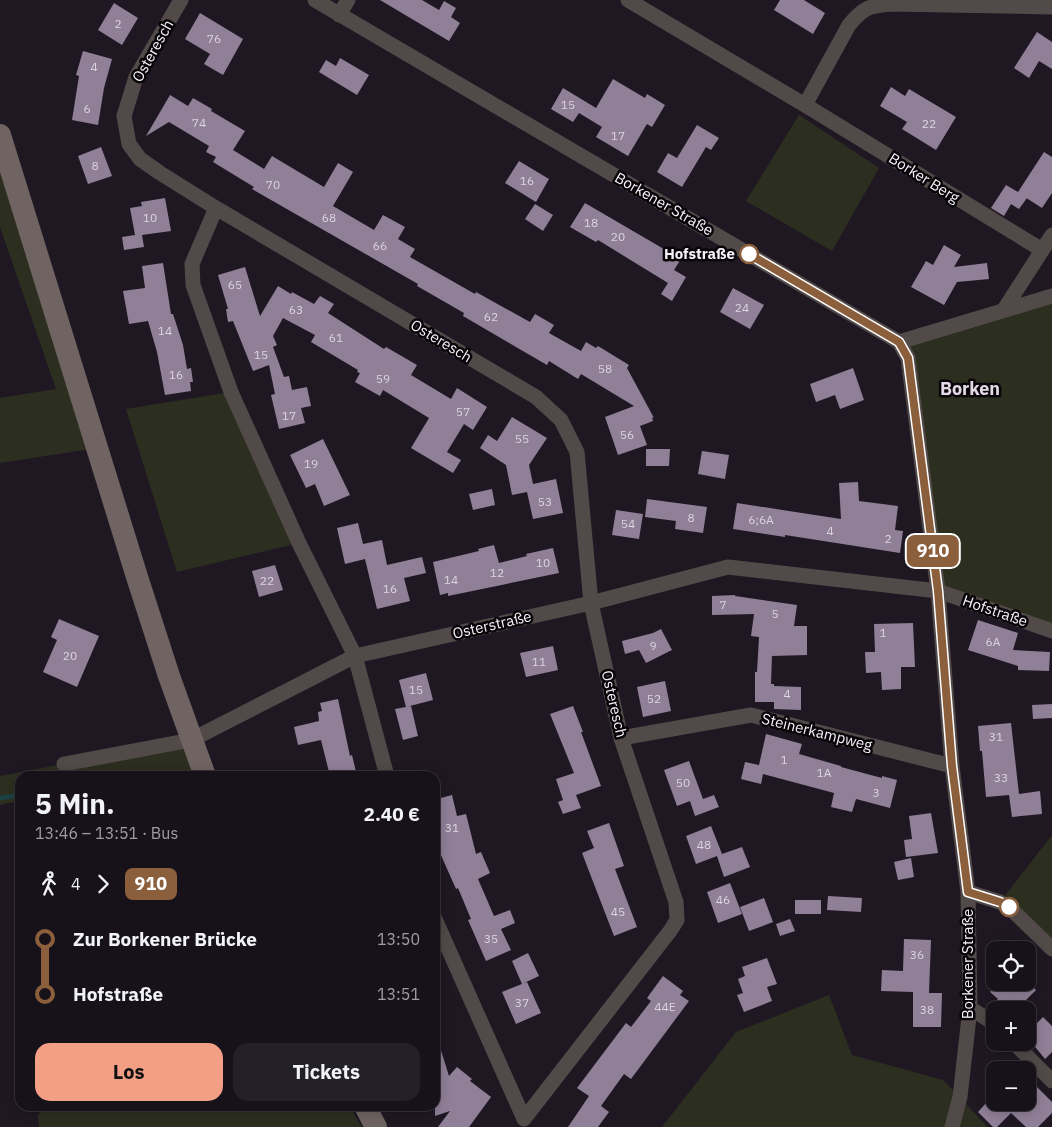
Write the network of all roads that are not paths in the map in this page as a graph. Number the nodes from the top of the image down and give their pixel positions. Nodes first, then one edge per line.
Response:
1 (181, 0) edge
2 (315, 0) edge
3 (348, 0) edge
4 (628, 0) edge
5 (1052, 7) edge
6 (339, 15) junction
7 (806, 105) junction
8 (0, 135) edge
9 (216, 208) junction
10 (1052, 235) edge
11 (1042, 250) junction
12 (1052, 296) edge
13 (1003, 311) junction
14 (899, 342) junction
15 (938, 591) junction
16 (591, 602) junction
17 (1052, 630) edge
18 (355, 656) junction
19 (621, 738) junction
20 (191, 740) junction
21 (64, 764) dead end
22 (952, 766) junction
23 (203, 771) edge
24 (386, 771) edge
25 (968, 892) junction
26 (440, 930) edge
27 (1052, 949) edge
28 (970, 1008) junction
29 (986, 1018) edge
30 (1022, 1051) edge
31 (1052, 1081) edge
32 (368, 1111) edge
33 (376, 1127) edge
34 (952, 1127) edge

1 - 9 street, Osteresch
2 - 6 street, Borkener Straße
3 - 6 street
4 - 7 street, Borker Berg
5 - 7 street
6 - 14 street, Borkener Straße
7 - 11 street, Borker Berg
8 - 20 street
9 - 16 street, Osteresch
9 - 18 street
10 - 11 street
11 - 13 street
12 - 13 street
13 - 14 street
14 - 15 street, Borkener Straße
15 - 16 street, Osterstraße
15 - 17 street, Hofstraße
15 - 22 street, Borkener Straße
16 - 18 street, Osterstraße
16 - 19 street, Osteresch
18 - 20 street, Osterstraße
18 - 24 street
19 - 22 street, Steinerkampweg
19 - 26 street, Osteresch
20 - 21 street, Osterstraße
20 - 23 street
22 - 25 street, Borkener Straße
25 - 27 street
25 - 28 street, Borkener Straße
28 - 29 street
28 - 34 street, Borkener Straße
30 - 31 street
32 - 33 street

